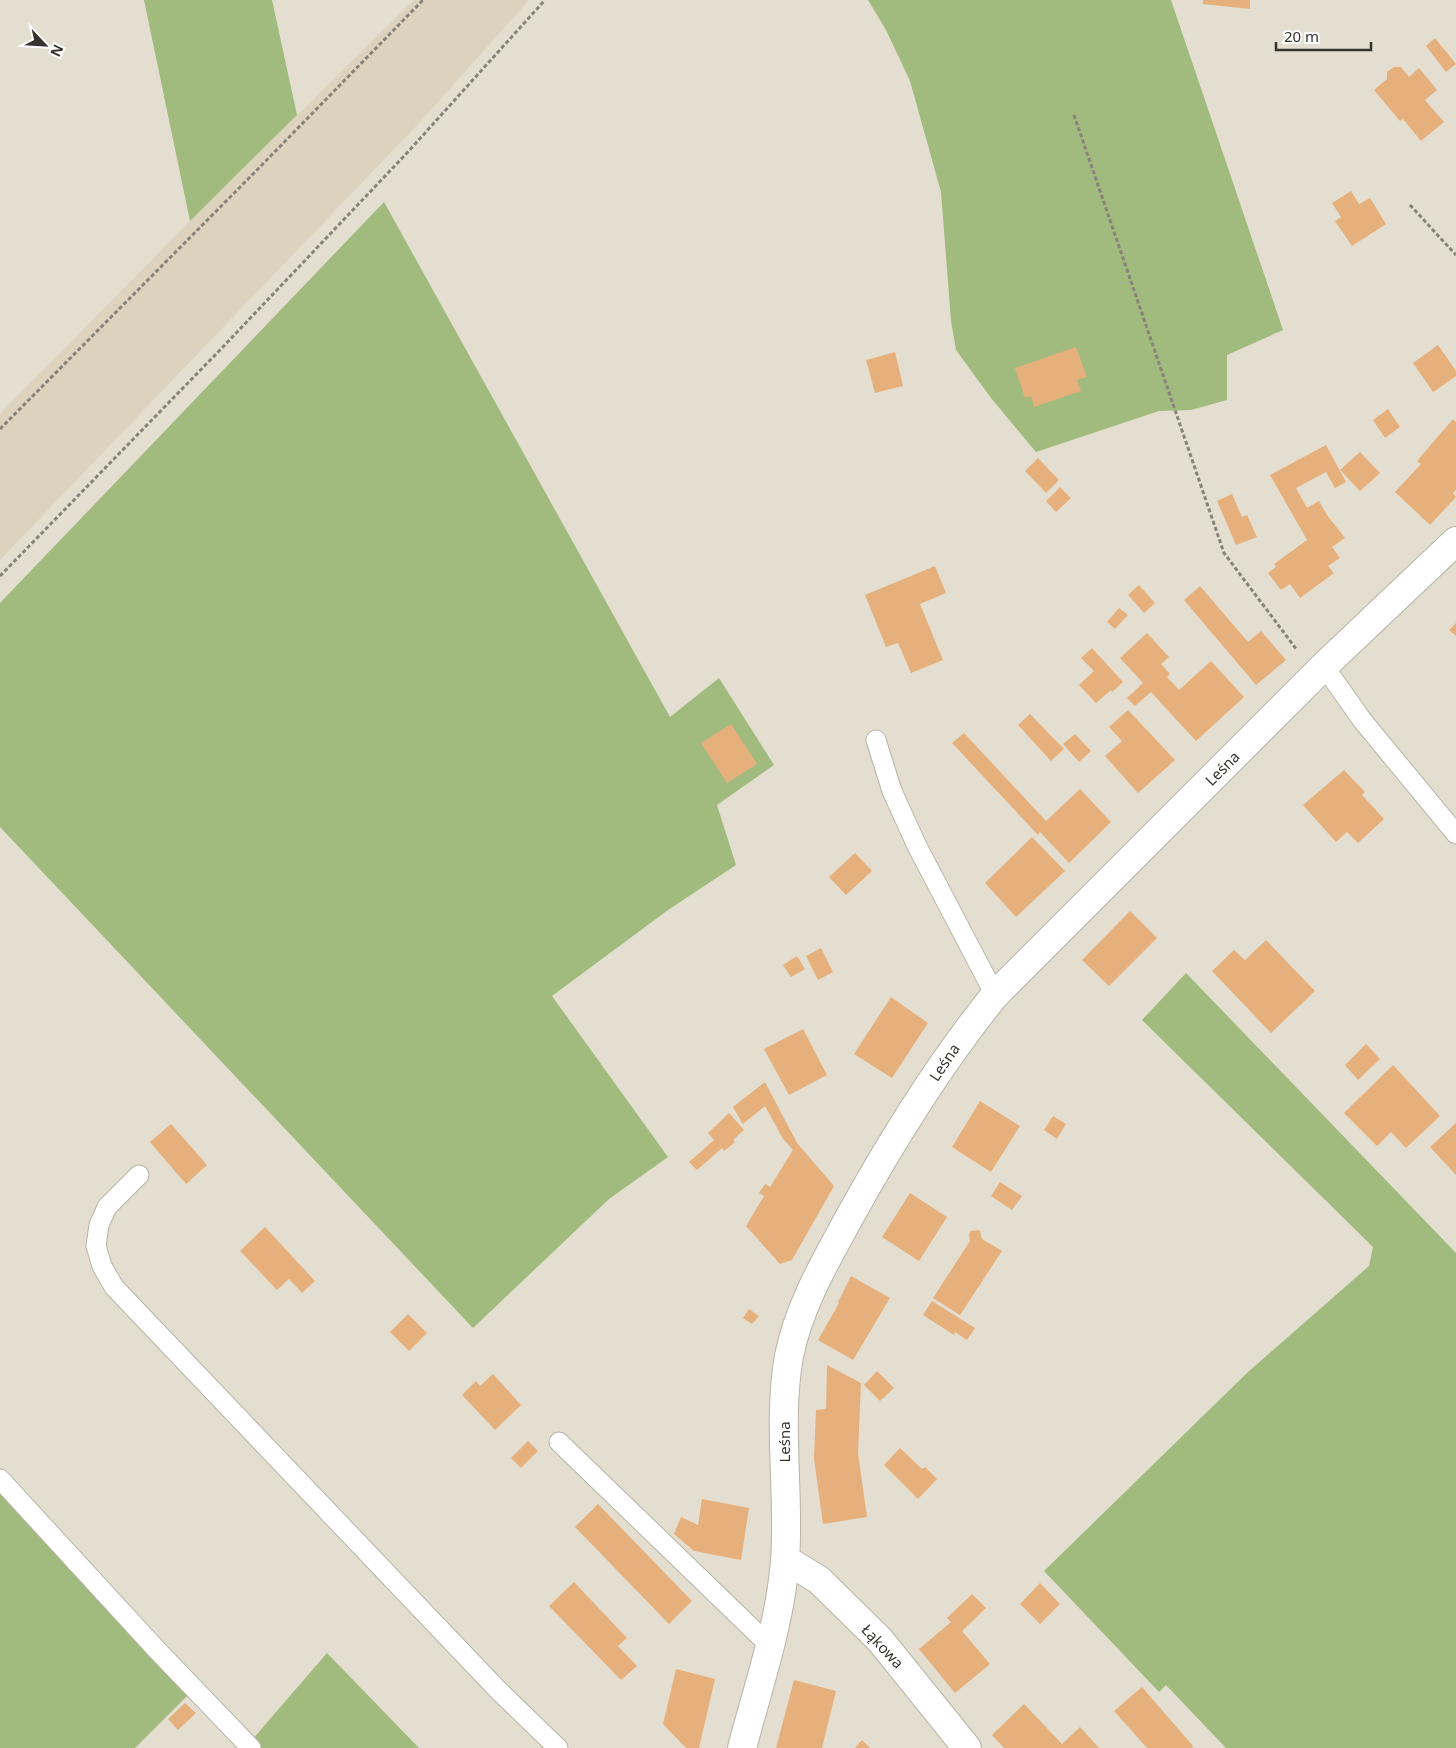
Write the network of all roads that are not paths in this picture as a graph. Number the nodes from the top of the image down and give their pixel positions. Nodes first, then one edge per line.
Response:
1 (1456, 541) edge
2 (1320, 670) junction
3 (876, 740) dead end
4 (1456, 834) edge
5 (995, 995) junction
6 (139, 1175) dead end
7 (559, 1442) dead end
8 (0, 1479) edge
9 (785, 1559) junction
10 (769, 1646) junction
11 (251, 1748) edge
12 (558, 1748) edge
13 (742, 1748) edge
14 (966, 1748) edge

1 - 2 street, Leśna
2 - 4 lane
2 - 5 street, Leśna
3 - 5 lane
5 - 9 street, Leśna
6 - 12 lane
7 - 10 lane
8 - 11 lane
9 - 10 street, Leśna
9 - 14 street, Łąkowa
10 - 13 street, Leśna

